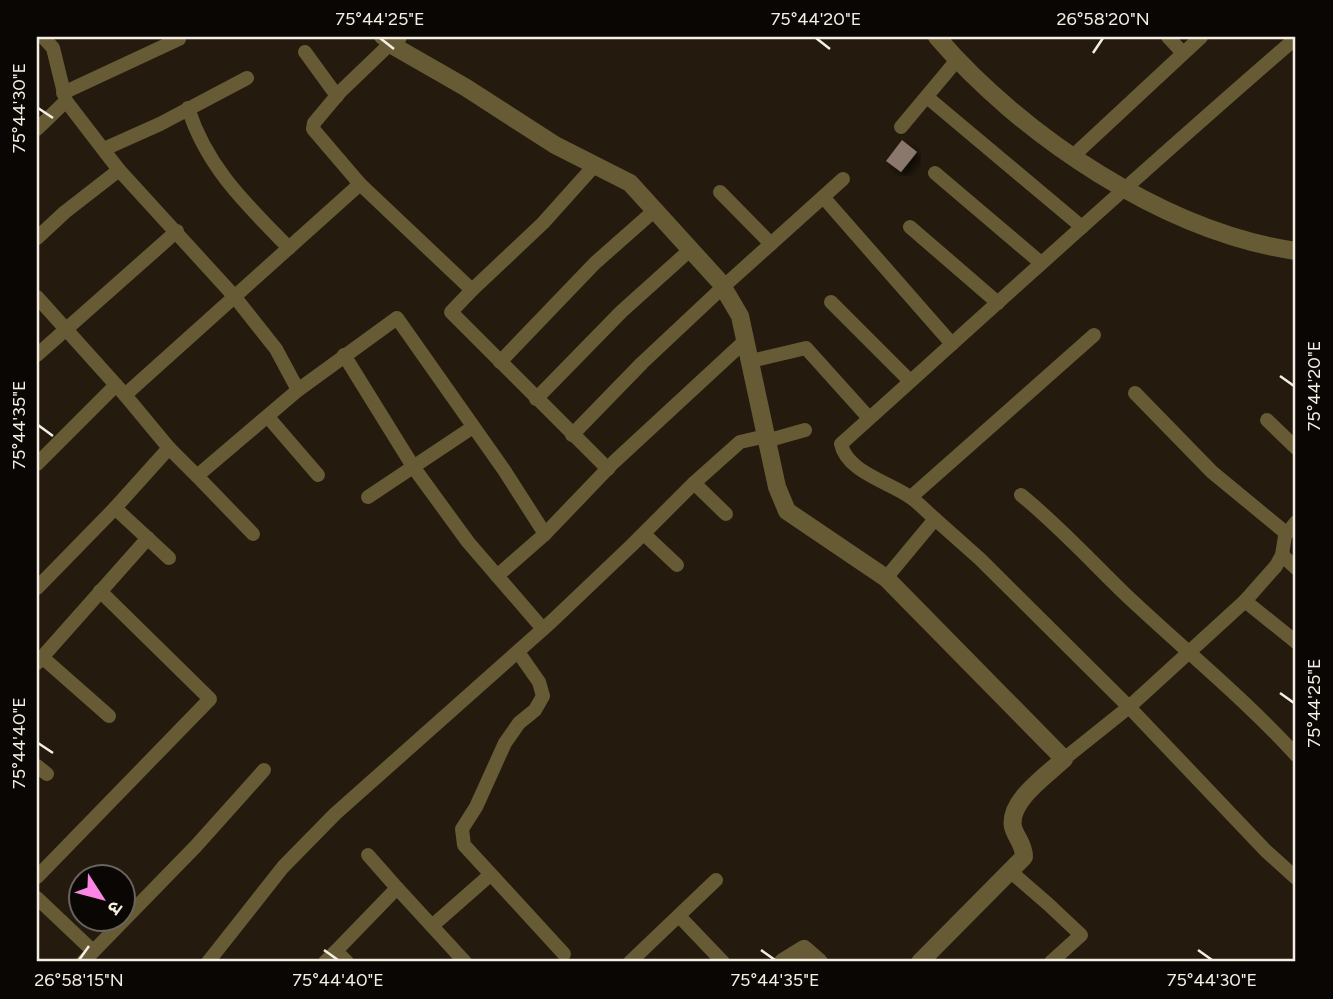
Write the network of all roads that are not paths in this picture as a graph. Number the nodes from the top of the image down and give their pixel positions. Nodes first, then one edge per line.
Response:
1 (43, 37) edge
2 (937, 37) edge
3 (1168, 37) edge
4 (1201, 37) edge
5 (1296, 38) edge
6 (179, 39) dead end
7 (390, 39) edge
8 (305, 52) dead end
9 (1183, 53) junction
10 (957, 60) junction
11 (247, 78) dead end
12 (337, 96) junction
13 (65, 97) junction
14 (927, 97) junction
15 (188, 108) junction
16 (901, 127) dead end
17 (37, 129) edge
18 (104, 149) junction
19 (1073, 156) junction
20 (596, 165) junction
21 (119, 170) junction
22 (935, 173) dead end
23 (843, 179) dead end
24 (360, 184) junction
25 (1123, 188) junction
26 (720, 192) dead end
27 (824, 198) junction
28 (655, 209) junction
29 (910, 227) dead end
30 (1082, 227) junction
31 (177, 232) junction
32 (37, 238) edge
33 (771, 244) junction
34 (289, 248) junction
35 (691, 249) junction
36 (1296, 251) edge
37 (1041, 263) junction
38 (723, 287) junction
39 (472, 290) junction
40 (234, 296) junction
41 (37, 297) edge
42 (831, 302) dead end
43 (999, 303) junction
44 (65, 330) junction
45 (1094, 335) dead end
46 (746, 340) junction
47 (952, 344) junction
48 (37, 355) edge
49 (344, 355) junction
50 (751, 361) junction
51 (500, 362) junction
52 (910, 381) junction
53 (120, 390) junction
54 (299, 390) junction
55 (1135, 393) dead end
56 (536, 399) junction
57 (268, 417) junction
58 (869, 418) junction
59 (1267, 420) dead end
60 (473, 427) junction
61 (805, 430) dead end
62 (572, 435) junction
63 (766, 439) junction
64 (169, 448) junction
65 (1296, 448) edge
66 (37, 464) edge
67 (414, 468) junction
68 (608, 469) junction
69 (318, 475) dead end
70 (197, 476) junction
71 (694, 483) junction
72 (1021, 495) dead end
73 (368, 497) dead end
74 (911, 497) junction
75 (115, 508) junction
76 (726, 514) dead end
77 (935, 519) junction
78 (1296, 522) edge
79 (1286, 533) junction
80 (253, 534) dead end
81 (545, 534) junction
82 (644, 534) junction
83 (148, 538) junction
84 (1282, 555) junction
85 (169, 558) dead end
86 (677, 565) dead end
87 (1296, 568) edge
88 (497, 576) junction
89 (886, 578) junction
90 (37, 588) edge
91 (100, 591) junction
92 (1245, 601) junction
93 (543, 629) junction
94 (1296, 642) edge
95 (517, 652) junction
96 (1190, 653) junction
97 (40, 660) edge
98 (1129, 707) junction
99 (109, 716) dead end
100 (1296, 755) edge
101 (1064, 759) junction
102 (264, 770) dead end
103 (368, 855) dead end
104 (1011, 872) junction
105 (490, 875) junction
106 (37, 877) edge
107 (1296, 878) edge
108 (716, 880) dead end
109 (397, 888) junction
110 (37, 898) edge
111 (679, 916) junction
112 (432, 926) junction
113 (93, 951) junction
114 (336, 951) junction
115 (564, 954) dead end
116 (82, 962) edge
117 (208, 962) edge
118 (326, 962) edge
119 (348, 962) edge
120 (465, 962) edge
121 (630, 962) edge
122 (723, 962) edge
123 (783, 962) edge
124 (819, 962) edge
125 (920, 962) edge
126 (1051, 962) edge

1 - 13 street
2 - 10 street
3 - 9 street
4 - 9 street
5 - 25 street
6 - 13 street
7 - 12 street
7 - 20 street
8 - 12 street
9 - 19 street
10 - 14 street
10 - 19 street
11 - 15 street
12 - 24 street
13 - 17 street
13 - 18 street
14 - 16 street
14 - 30 street
15 - 18 street
15 - 34 street
18 - 21 street
19 - 25 street
20 - 28 street
20 - 39 street
21 - 31 street
21 - 32 street
22 - 37 street
23 - 27 street
24 - 34 street
24 - 39 street
25 - 30 street
25 - 36 street
26 - 33 street
27 - 33 street
27 - 47 street
28 - 35 street
28 - 51 street
29 - 43 street
30 - 37 street
31 - 40 street
31 - 44 street
33 - 38 street
34 - 40 street
35 - 38 street
35 - 56 street
37 - 43 street
38 - 46 street
38 - 62 street
39 - 51 street
40 - 53 street
40 - 54 street
41 - 44 street
42 - 52 street
43 - 47 street
44 - 48 street
44 - 53 street
45 - 74 street
46 - 50 street
46 - 68 street
47 - 52 street
49 - 54 street
49 - 60 street
49 - 67 street
50 - 58 street
50 - 63 street
51 - 56 street
52 - 58 street
53 - 64 street
53 - 66 street
54 - 57 street
55 - 79 street
56 - 62 street
57 - 69 street
57 - 70 street
58 - 74 street
59 - 65 street
60 - 67 street
60 - 81 street
61 - 63 street
62 - 68 street
63 - 71 street
63 - 89 street
64 - 70 street
64 - 75 street
67 - 73 street
67 - 88 street
68 - 81 street
70 - 80 street
71 - 76 street
71 - 82 street
72 - 96 street
74 - 77 street
75 - 83 street
75 - 90 street
77 - 89 street
77 - 98 street
78 - 79 street
79 - 84 street
81 - 88 street
82 - 86 street
82 - 93 street
83 - 85 street
83 - 91 street
84 - 87 street
84 - 92 street
88 - 93 street
89 - 101 street
91 - 97 street
91 - 106 street
92 - 94 street
92 - 96 street
93 - 95 street
95 - 105 street
95 - 117 street
96 - 98 street
96 - 100 street
97 - 99 street
98 - 101 street
98 - 107 street
101 - 104 street
102 - 113 street
103 - 109 street
104 - 125 street
104 - 126 street
105 - 112 street
105 - 115 street
108 - 111 street
109 - 112 street
109 - 114 street
110 - 113 street
111 - 121 street
111 - 122 street
112 - 120 street
113 - 116 street
114 - 118 street
114 - 119 street
123 - 124 street

